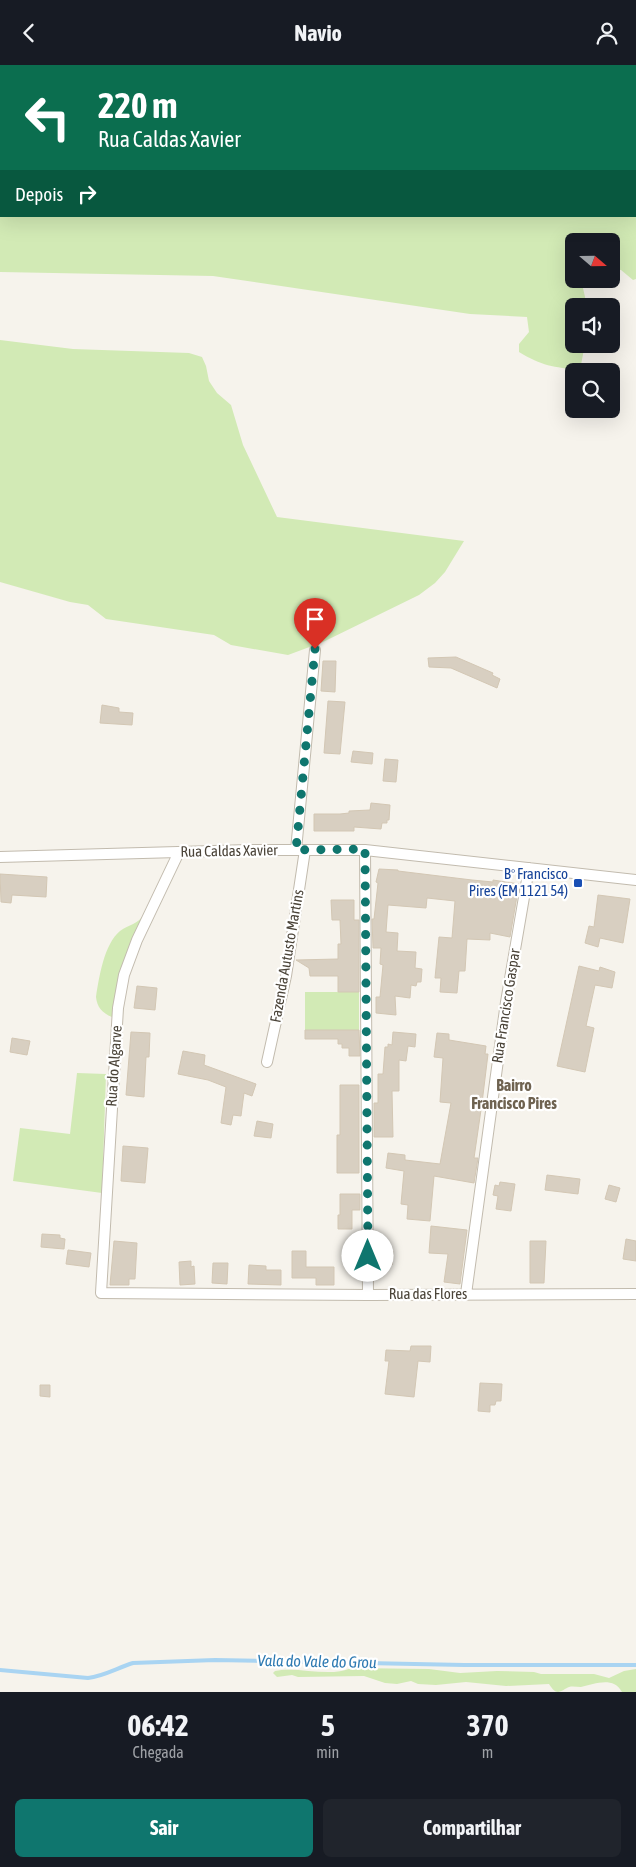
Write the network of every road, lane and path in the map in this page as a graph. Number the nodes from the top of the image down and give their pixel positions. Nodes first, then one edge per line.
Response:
1 (315, 649) dead end
2 (365, 849) junction
3 (301, 850) junction
4 (179, 852) junction
5 (0, 857) edge
6 (529, 868) junction
7 (636, 880) edge
8 (267, 1062) dead end
9 (101, 1293) joint
10 (466, 1294) junction
11 (636, 1294) edge
12 (368, 1295) junction

1 - 3 street, Fazenda Autusto Martins
2 - 3 street, Rua Caldas Xavier
2 - 6 street, Rua Caldas Xavier
2 - 12 street
3 - 4 street, Rua Caldas Xavier
3 - 8 street, Fazenda Autusto Martins
4 - 5 street, Rua Caldas Xavier
4 - 9 street, Rua do Algarve
6 - 7 street, Rua Caldas Xavier
6 - 10 street, Rua Francisco Gaspar
9 - 12 street, Rua das Flores
10 - 11 street, Rua das Flores
10 - 12 street, Rua das Flores

